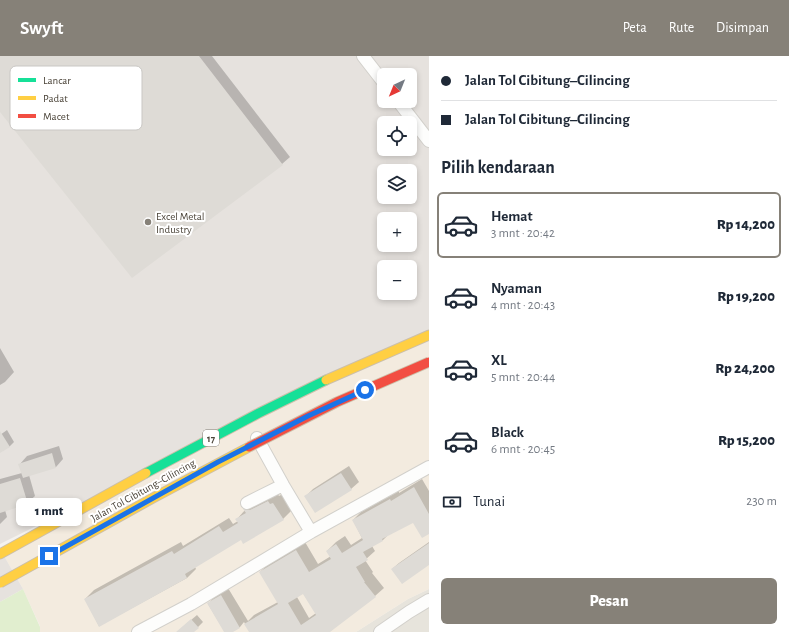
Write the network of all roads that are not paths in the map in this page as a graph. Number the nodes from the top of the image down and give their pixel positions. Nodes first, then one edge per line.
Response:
1 (363, 56) edge
2 (377, 74) edge
3 (403, 108) edge
4 (429, 141) edge
5 (429, 335) edge
6 (429, 362) edge
7 (257, 438) dead end
8 (429, 467) edge
9 (283, 485) junction
10 (247, 503) dead end
11 (311, 532) junction
12 (0, 554) edge
13 (0, 583) edge
14 (429, 600) edge
15 (138, 632) edge
16 (380, 632) edge

1 - 2 street
3 - 4 street
5 - 12 highway, Jalan Tol Cibitung–Cilincing / 17
6 - 13 highway, Jalan Tol Cibitung–Cilincing / 17, bridge
7 - 9 street
8 - 11 street
9 - 10 street
9 - 11 street
11 - 15 street
14 - 16 street

